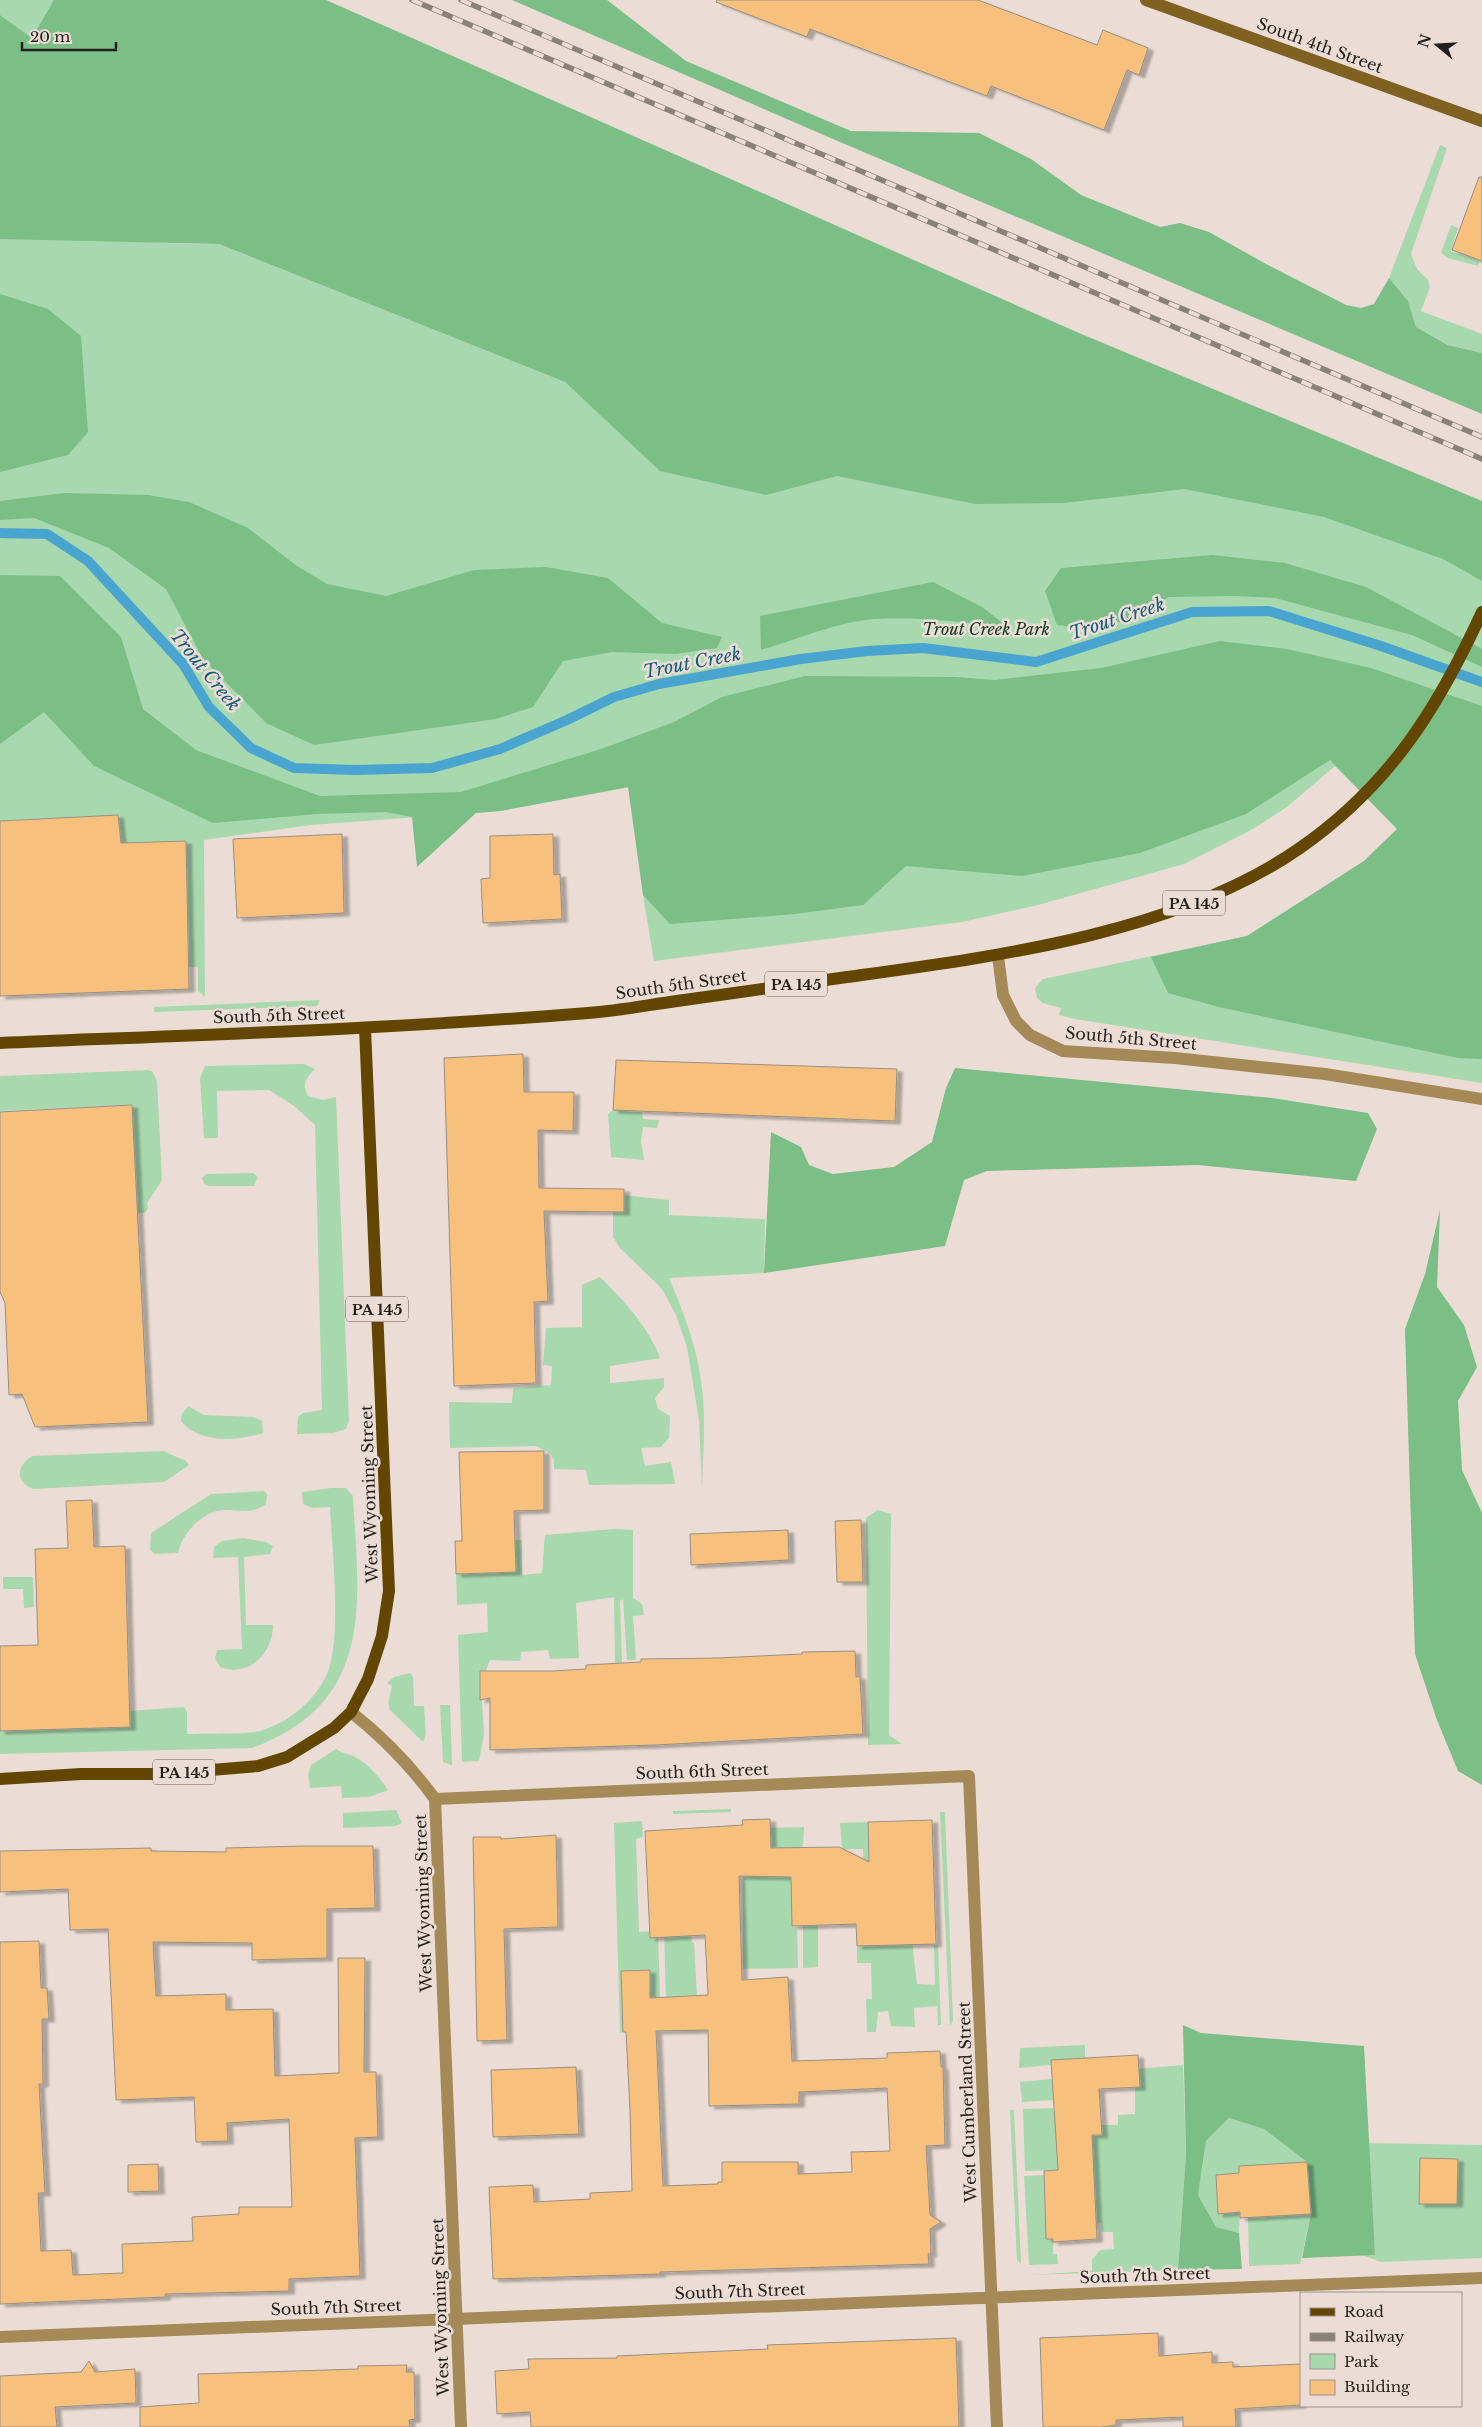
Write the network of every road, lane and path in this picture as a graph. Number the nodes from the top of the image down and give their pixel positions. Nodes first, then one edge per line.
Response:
1 (1146, 0) edge
2 (1482, 121) edge
3 (1482, 612) edge
4 (998, 956) junction
5 (365, 1028) junction
6 (0, 1044) edge
7 (1482, 1099) edge
8 (351, 1712) junction
9 (969, 1776) joint
10 (0, 1779) edge
11 (435, 1799) junction
12 (1482, 2278) edge
13 (991, 2297) junction
14 (457, 2318) junction
15 (0, 2336) edge
16 (461, 2427) edge
17 (996, 2427) edge

1 - 2 main road, South 4th Street
3 - 4 main road, PA 145
4 - 5 main road, South 5th Street / PA 145
4 - 7 street, South 5th Street
5 - 6 main road, South 5th Street / PA 145
5 - 8 main road, West Wyoming Street / PA 145
8 - 10 main road, PA 145
8 - 11 street, West Wyoming Street
9 - 11 street, South 6th Street
9 - 13 street, West Cumberland Street
11 - 14 street, West Wyoming Street
12 - 13 street, South 7th Street
13 - 14 street, South 7th Street
13 - 17 street, West Cumberland Street
14 - 15 street, South 7th Street
14 - 16 street, West Wyoming Street

